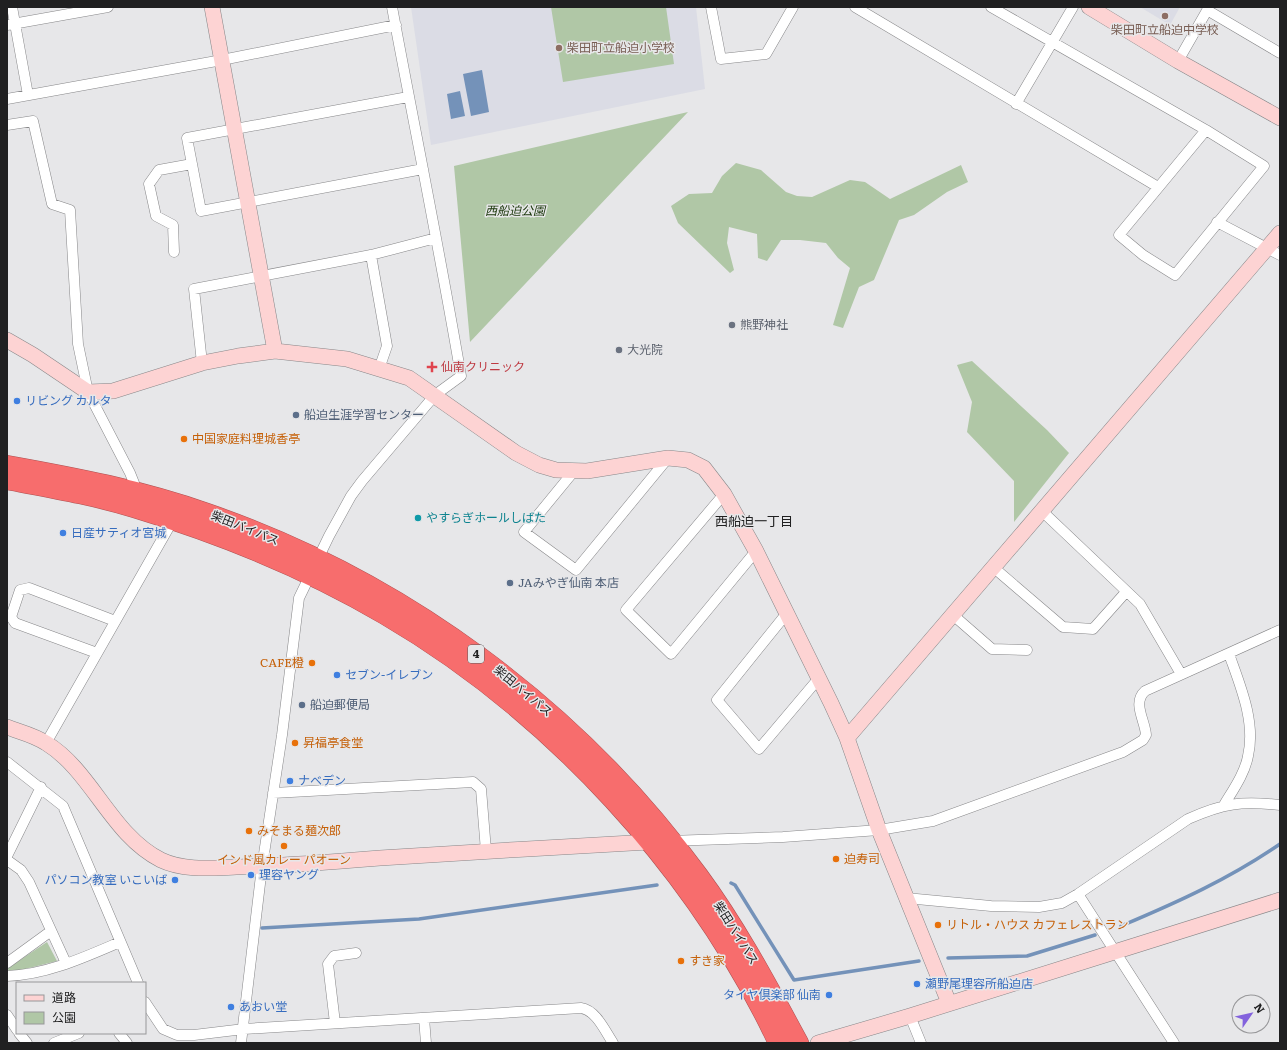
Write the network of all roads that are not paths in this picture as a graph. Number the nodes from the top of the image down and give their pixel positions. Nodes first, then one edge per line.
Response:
1 (12, 7) edge
2 (108, 7) edge
3 (212, 7) edge
4 (392, 7) edge
5 (711, 7) edge
6 (793, 7) edge
7 (855, 7) edge
8 (991, 7) edge
9 (1073, 7) edge
10 (1089, 7) edge
11 (1208, 9) edge
12 (11, 25) edge
13 (396, 25) junction
14 (1051, 42) junction
15 (1280, 53) edge
16 (222, 60) junction
17 (1178, 61) junction
18 (28, 95) junction
19 (408, 97) junction
20 (7, 99) edge
21 (1016, 104) junction
22 (1280, 118) edge
23 (7, 125) edge
24 (235, 129) junction
25 (1206, 130) junction
26 (192, 164) junction
27 (423, 169) junction
28 (1158, 187) junction
29 (248, 203) junction
30 (1217, 222) junction
31 (1280, 233) edge
32 (436, 238) junction
33 (1274, 251) edge
34 (174, 252) dead end
35 (371, 255) junction
36 (260, 277) junction
37 (7, 340) edge
38 (275, 351) junction
39 (202, 363) junction
40 (379, 369) junction
41 (88, 392) junction
42 (435, 395) junction
43 (668, 458) junction
44 (7, 465) edge
45 (574, 471) junction
46 (7, 480) edge
47 (138, 493) junction
48 (724, 494) junction
49 (1042, 511) junction
50 (173, 520) junction
51 (756, 551) junction
52 (318, 558) junction
53 (994, 567) junction
54 (309, 575) junction
55 (1126, 592) junction
56 (786, 614) junction
57 (953, 615) junction
58 (115, 621) junction
59 (1280, 630) edge
60 (1027, 650) dead end
61 (97, 653) junction
62 (1229, 654) junction
63 (1181, 674) junction
64 (819, 678) junction
65 (7, 727) edge
66 (847, 738) junction
67 (46, 743) junction
68 (7, 762) edge
69 (41, 787) junction
70 (273, 793) junction
71 (1224, 805) junction
72 (1280, 805) edge
73 (879, 830) junction
74 (672, 841) junction
75 (649, 842) junction
76 (486, 851) junction
77 (7, 856) edge
78 (7, 860) edge
79 (262, 867) junction
80 (1078, 894) junction
81 (906, 898) junction
82 (1280, 900) edge
83 (51, 931) junction
84 (120, 942) junction
85 (1116, 952) junction
86 (356, 953) dead end
87 (7, 963) edge
88 (66, 963) junction
89 (7, 976) edge
90 (138, 982) edge
91 (949, 1003) junction
92 (146, 1005) edge
93 (7, 1015) edge
94 (910, 1016) junction
95 (424, 1018) junction
96 (335, 1023) junction
97 (16, 1028) edge
98 (244, 1029) junction
99 (20, 1034) edge
100 (76, 1034) edge
101 (120, 1034) edge
102 (192, 1039) edge
103 (27, 1043) edge
104 (54, 1043) edge
105 (127, 1043) edge
106 (241, 1043) edge
107 (426, 1043) edge
108 (613, 1043) edge
109 (778, 1043) edge
110 (799, 1043) edge
111 (818, 1043) edge
112 (921, 1043) edge
113 (1174, 1043) edge

1 - 12 street
2 - 12 street
3 - 16 street
4 - 13 street
5 - 6 street
7 - 21 street
8 - 14 street
9 - 14 street
10 - 17 street
11 - 15 street
11 - 17 street
12 - 18 street
13 - 16 street
13 - 19 street
14 - 21 street
14 - 25 street
16 - 18 street
16 - 24 street
17 - 22 street
18 - 20 street
19 - 24 street
19 - 27 street
21 - 28 street
23 - 41 street
24 - 26 street
24 - 29 street
25 - 28 street
25 - 30 street
26 - 29 street
26 - 34 street
27 - 29 street
27 - 32 street
28 - 30 street
29 - 36 street
30 - 33 street
31 - 33 street
32 - 35 street
32 - 42 street
33 - 49 street
35 - 36 street
35 - 40 street
36 - 38 street
36 - 39 street
37 - 41 street
38 - 39 street
38 - 40 street
39 - 41 street
40 - 42 street
41 - 47 street
42 - 45 street
42 - 52 street
43 - 45 street
43 - 45 street
43 - 48 street
44 - 47 highway, 柴田バイパス / 4
46 - 50 highway, 柴田バイパス / 4
47 - 52 highway, 柴田バイパス / 4
48 - 51 street
48 - 51 street
49 - 53 street
49 - 55 street
50 - 54 highway, 柴田バイパス / 4
50 - 58 street
51 - 56 street
52 - 54 street
52 - 74 highway, 柴田バイパス / 4
53 - 55 street
53 - 57 street
54 - 70 street
54 - 75 highway, 柴田バイパス / 4
55 - 63 street
56 - 64 street
56 - 64 street
57 - 60 street
57 - 66 street
58 - 61 street
58 - 61 street
59 - 62 street
61 - 67 street
62 - 63 street
62 - 71 street
63 - 73 street
64 - 66 street
65 - 67 street
66 - 73 street
67 - 79 street
68 - 69 street
69 - 77 street
69 - 84 street
70 - 76 street
70 - 79 street
71 - 72 street
71 - 80 street
73 - 74 street
73 - 81 street
74 - 75 street
74 - 110 highway, 柴田バイパス / 4
75 - 76 street
75 - 109 highway, 柴田バイパス / 4
76 - 79 street
78 - 83 street
79 - 98 street
80 - 81 street
80 - 85 street
81 - 91 street
82 - 85 street
83 - 87 street
83 - 88 street
84 - 88 street
84 - 90 street
85 - 91 street
85 - 113 street
86 - 96 street
88 - 89 street
91 - 94 street
92 - 102 street
93 - 97 street
94 - 111 street
94 - 112 street
95 - 96 street
95 - 107 street
95 - 108 street
96 - 98 street
98 - 102 street
98 - 106 street
99 - 103 street
100 - 104 street
101 - 105 street

